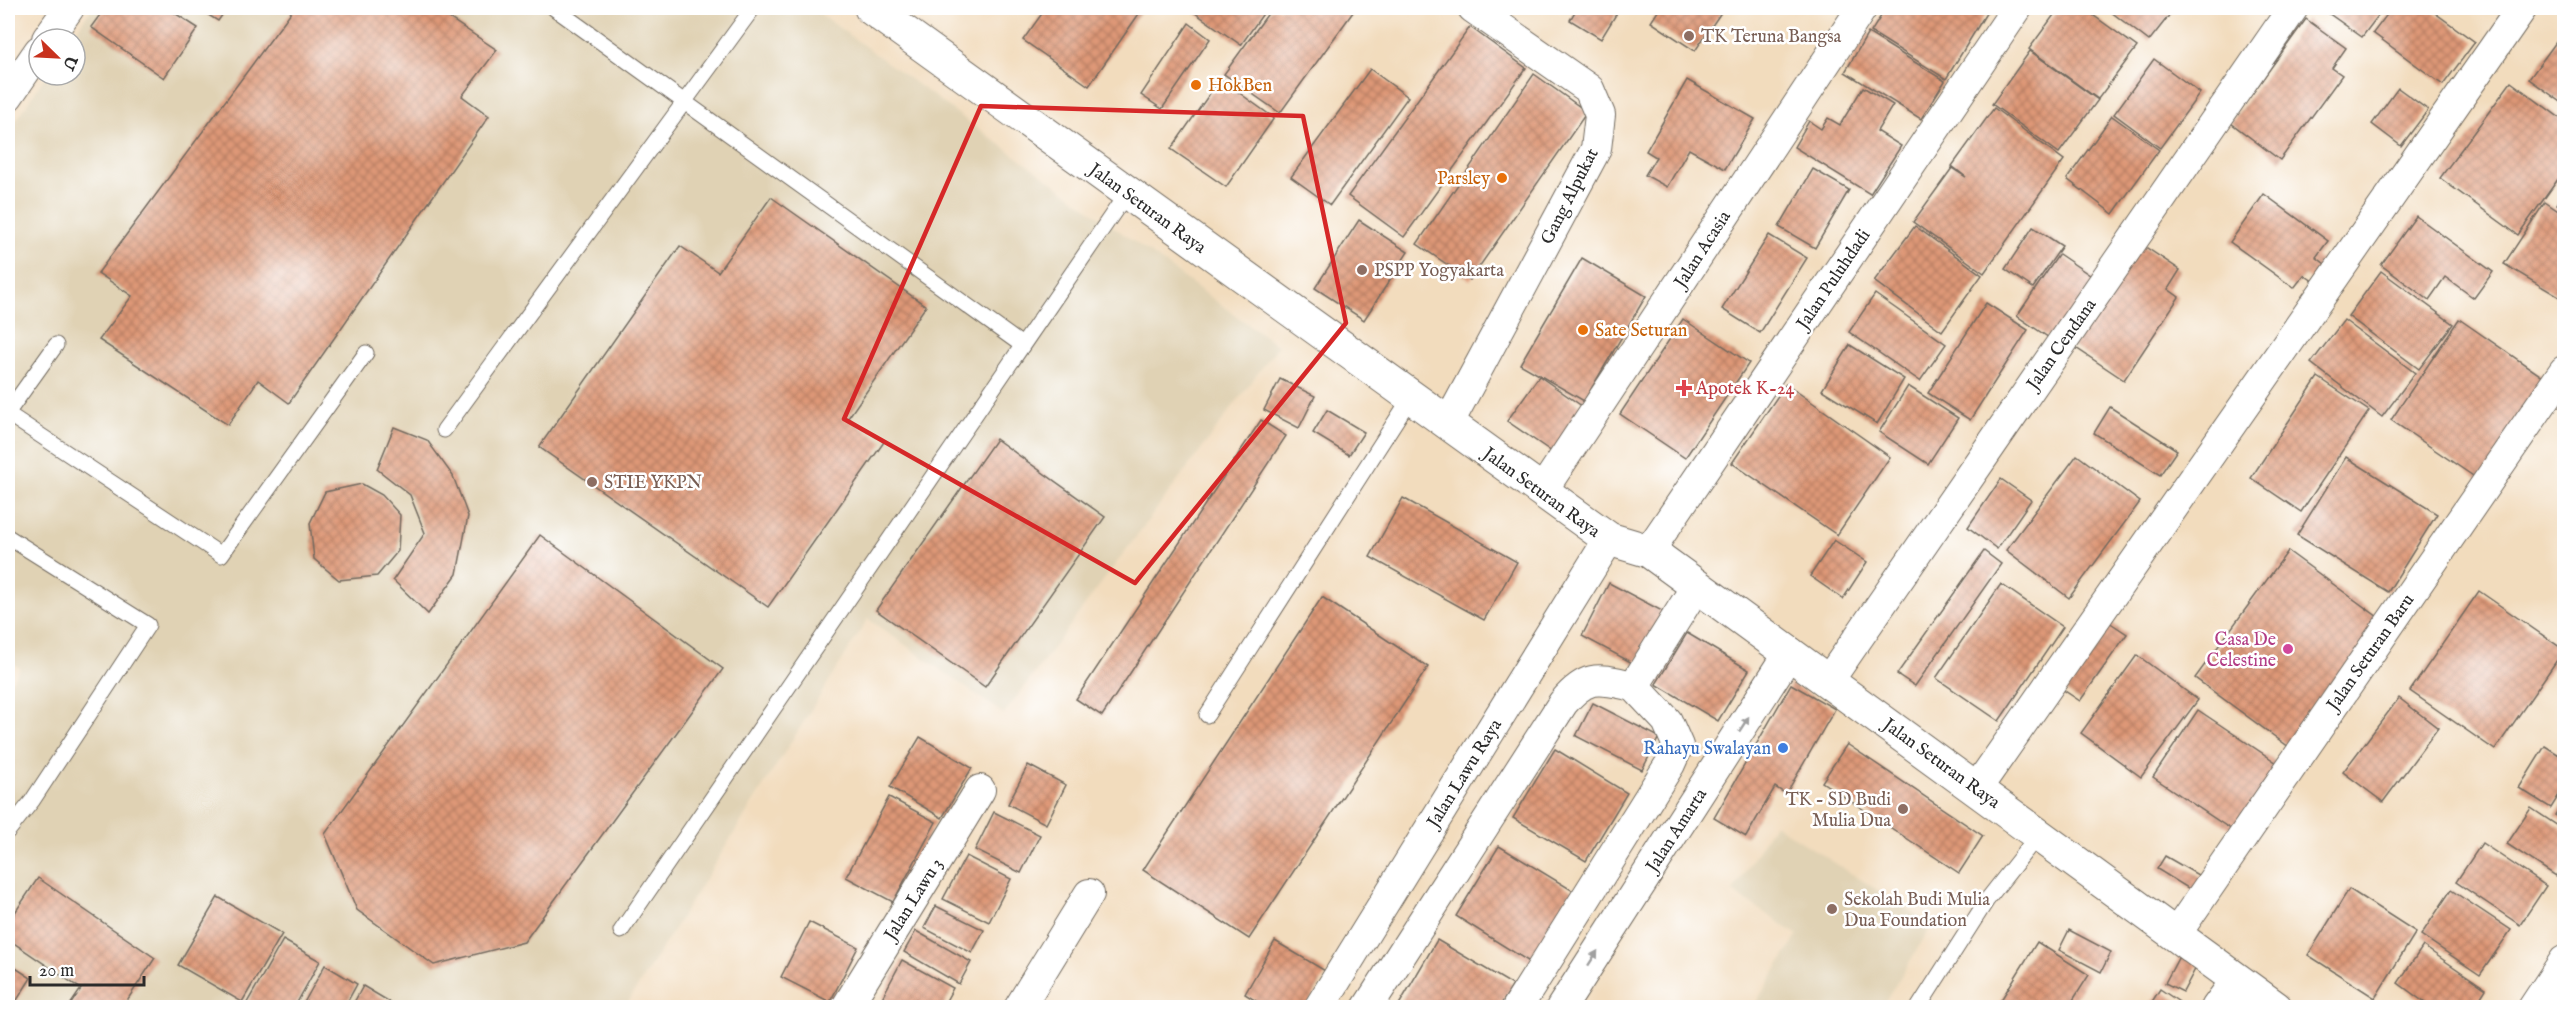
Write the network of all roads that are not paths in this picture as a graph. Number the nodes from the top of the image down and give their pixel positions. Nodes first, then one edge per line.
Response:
1 (69, 8) edge
2 (554, 8) edge
3 (753, 8) edge
4 (871, 8) edge
5 (1473, 8) edge
6 (1862, 8) edge
7 (2017, 8) edge
8 (2292, 8) edge
9 (2522, 8) edge
10 (56, 27) edge
11 (27, 68) edge
12 (8, 96) edge
13 (684, 101) junction
14 (1127, 193) junction
15 (56, 345) dead end
16 (1022, 345) junction
17 (366, 353) dead end
18 (2565, 371) edge
19 (1411, 397) junction
20 (8, 413) edge
21 (1448, 424) junction
22 (444, 430) dead end
23 (1542, 491) junction
24 (8, 537) edge
25 (1609, 540) junction
26 (1649, 551) junction
27 (1697, 585) junction
28 (1790, 652) junction
29 (1829, 680) junction
30 (1634, 686) junction
31 (1207, 715) dead end
32 (1977, 788) junction
33 (980, 790) dead end
34 (8, 831) edge
35 (2039, 834) junction
36 (1089, 894) dead end
37 (621, 931) dead end
38 (2176, 934) junction
39 (2565, 961) edge
40 (2237, 979) junction
41 (846, 1008) edge
42 (1019, 1008) edge
43 (1319, 1008) edge
44 (1367, 1008) edge
45 (1517, 1008) edge
46 (1561, 1008) edge
47 (1918, 1008) edge
48 (2216, 1008) edge
49 (2276, 1008) edge
50 (2533, 1008) edge

1 - 10 street
2 - 13 lane
3 - 13 lane
4 - 14 main road, Jalan Seturan Raya
5 - 21 street, Gang Alpukat
6 - 23 street, Jalan Acasia
7 - 26 street, Jalan Puluhdadi
8 - 29 street, Jalan Cendana
9 - 32 street
11 - 12 street
13 - 16 lane
13 - 22 lane
14 - 16 lane
14 - 19 main road, Jalan Seturan Raya
15 - 20 lane
16 - 37 lane
17 - 20 lane
18 - 38 street, Jalan Seturan Baru
19 - 21 main road, Jalan Seturan Raya
19 - 31 lane
21 - 23 main road, Jalan Seturan Raya
23 - 25 main road, Jalan Seturan Raya
24 - 34 lane
25 - 26 main road, Jalan Seturan Raya
25 - 43 street, Jalan Lawu Raya
26 - 27 main road, Jalan Seturan Raya
27 - 28 main road, Jalan Seturan Raya
27 - 30 street
28 - 29 main road, Jalan Seturan Raya
46 -> 28 street, Jalan Amarta
29 - 32 main road, Jalan Seturan Raya
30 - 44 street
30 - 45 street
32 - 35 main road, Jalan Seturan Raya
33 - 41 street, Jalan Lawu 3
35 - 38 main road, Jalan Seturan Raya
35 - 47 lane
36 - 42 street
38 - 40 main road, Jalan Seturan Raya
39 - 50 street
40 - 48 street
40 - 49 main road, Jalan Seturan Raya

